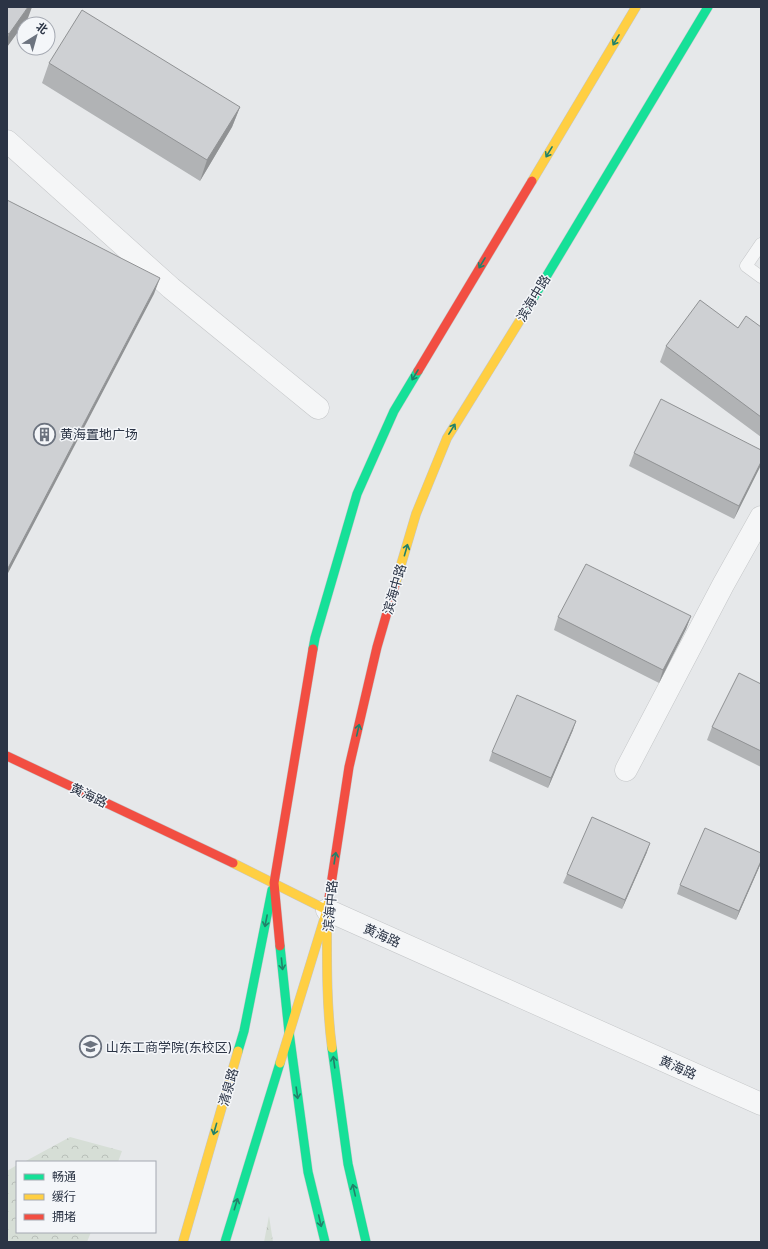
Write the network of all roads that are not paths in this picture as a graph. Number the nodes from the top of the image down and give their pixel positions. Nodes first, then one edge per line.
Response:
1 (636, 7) edge
2 (708, 7) edge
3 (7, 142) edge
4 (761, 244) edge
5 (761, 277) edge
6 (318, 408) dead end
7 (761, 517) edge
8 (7, 756) edge
9 (626, 770) dead end
10 (274, 883) junction
11 (327, 910) junction
12 (289, 1032) junction
13 (761, 1104) edge
14 (183, 1242) edge
15 (225, 1242) edge
16 (325, 1242) edge
17 (366, 1242) edge

1 -> 10 main road
11 -> 2 main road, 滨海中路
3 - 6 street
4 - 5 lane
7 - 9 street
8 - 10 main road, 黄海路
10 - 11 main road, 黄海路
10 -> 12 main road
10 -> 14 main road, 清泉路
11 - 12 main road
11 - 13 street, 黄海路
17 -> 11 main road, 滨海中路
15 -> 12 main road
12 -> 16 main road

